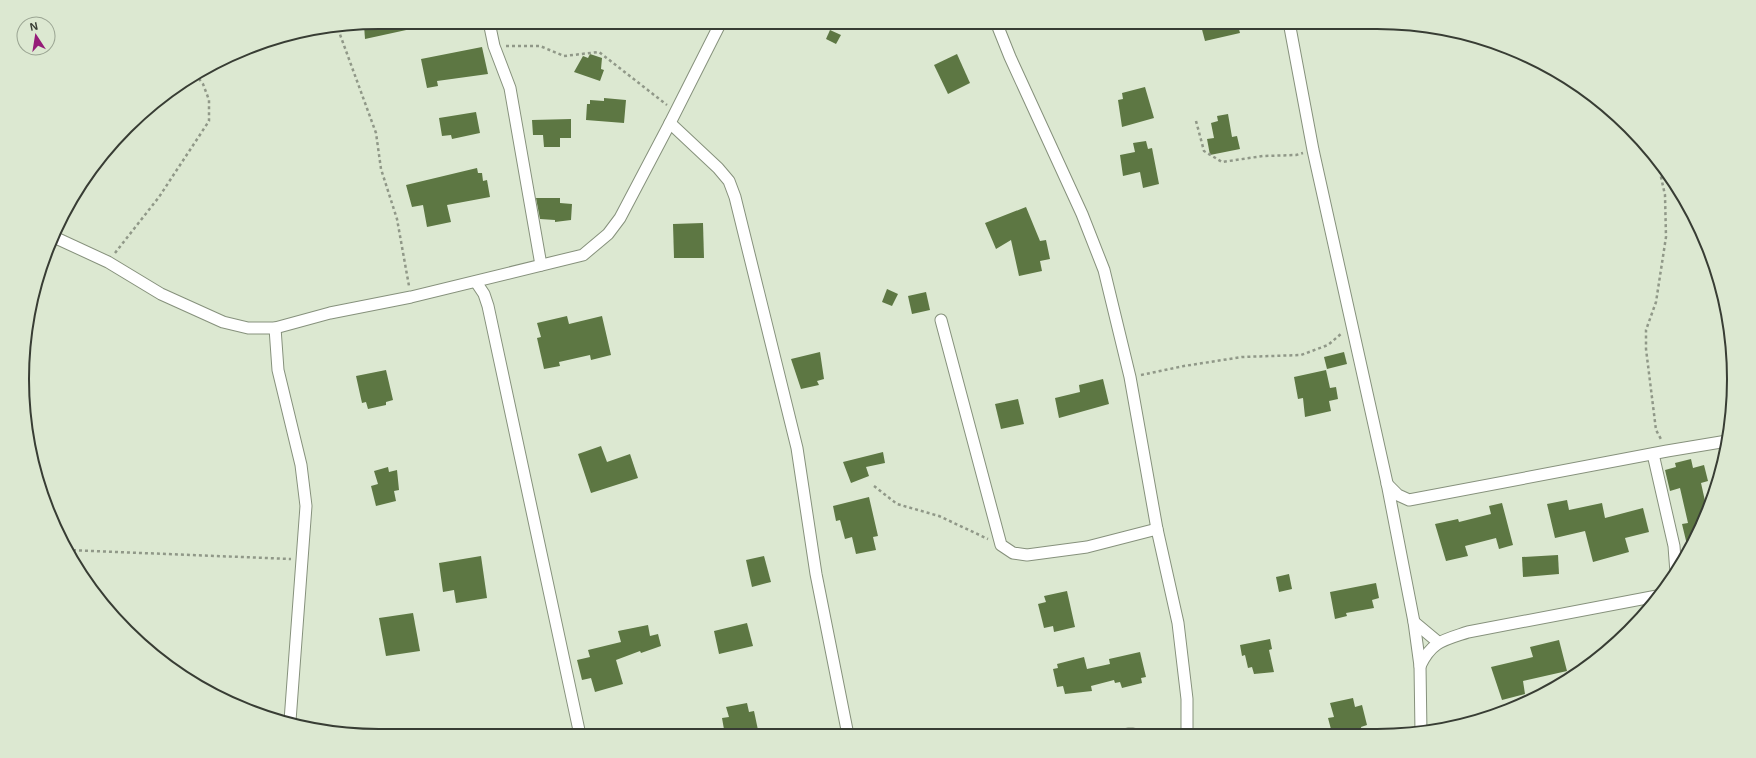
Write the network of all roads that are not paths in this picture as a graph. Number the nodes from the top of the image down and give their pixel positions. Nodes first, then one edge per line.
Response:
1 (490, 29) edge
2 (717, 29) edge
3 (999, 29) edge
4 (1290, 29) edge
5 (670, 123) junction
6 (59, 239) edge
7 (541, 266) junction
8 (476, 282) junction
9 (941, 320) dead end
10 (275, 328) junction
11 (1721, 442) edge
12 (1652, 454) junction
13 (1387, 484) junction
14 (1409, 500) junction
15 (1394, 517) junction
16 (1157, 529) junction
17 (1675, 562) edge
18 (1651, 597) edge
19 (1414, 622) junction
20 (1438, 642) junction
21 (1420, 666) junction
22 (290, 717) edge
23 (1421, 726) edge
24 (579, 729) edge
25 (847, 729) edge
26 (1187, 729) edge

1 - 7 street
2 - 5 street
3 - 16 street
4 - 13 street
5 - 7 street
5 - 25 street
6 - 10 street
7 - 8 street
8 - 10 street
8 - 24 street
9 - 16 street
10 - 22 street
11 - 12 street
12 - 14 street
12 - 17 street
13 - 14 street
13 - 15 street
14 - 15 street
15 - 19 street
16 - 26 street
18 - 20 street
19 - 20 street
19 - 21 street
20 - 21 street
21 - 23 street

